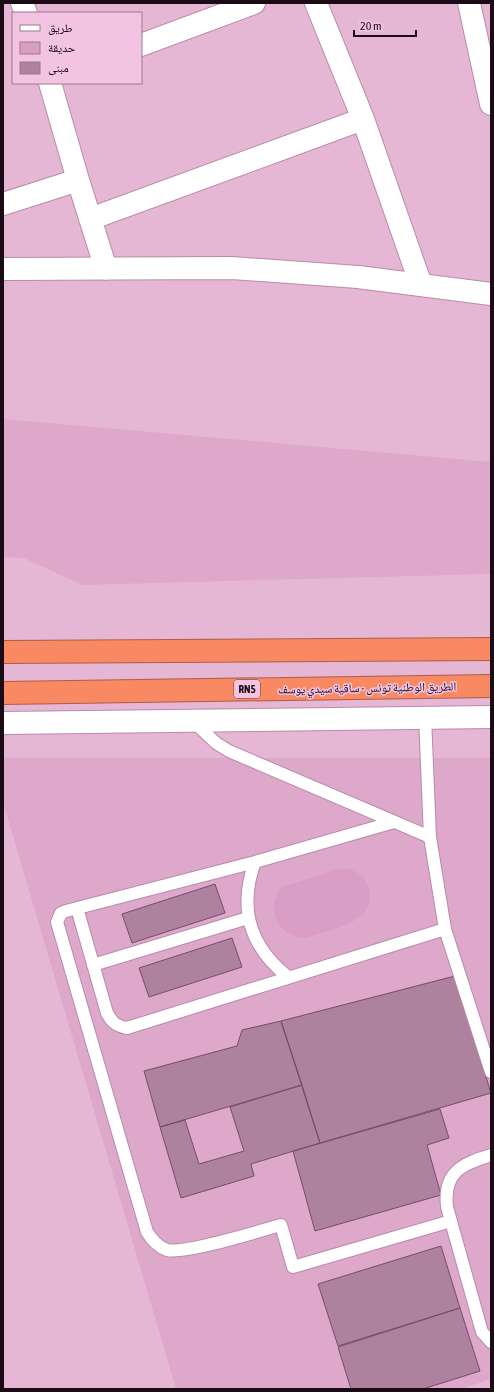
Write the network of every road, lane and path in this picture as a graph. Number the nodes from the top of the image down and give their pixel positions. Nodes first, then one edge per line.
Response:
1 (254, 3) edge
2 (316, 3) edge
3 (469, 3) edge
4 (142, 45) edge
5 (50, 84) edge
6 (491, 104) edge
7 (364, 119) junction
8 (78, 180) junction
9 (3, 204) edge
10 (90, 219) junction
11 (3, 269) edge
12 (106, 269) junction
13 (421, 285) junction
14 (491, 294) edge
15 (491, 649) edge
16 (3, 652) edge
17 (491, 686) edge
18 (3, 693) edge
19 (425, 717) junction
20 (491, 717) edge
21 (194, 722) junction
22 (3, 723) edge
23 (394, 822) junction
24 (430, 837) junction
25 (255, 862) junction
26 (77, 908) junction
27 (248, 918) junction
28 (445, 929) junction
29 (93, 965) junction
30 (288, 977) junction
31 (491, 1072) edge
32 (491, 1155) edge
33 (451, 1221) junction
34 (491, 1342) edge

1 - 4 street
2 - 7 street
3 - 6 street
5 - 8 street
7 - 10 street
7 - 13 street
8 - 9 street
8 - 10 street
10 - 12 street
11 - 12 street
12 - 13 street
13 - 14 street
15 - 16 highway
17 - 18 highway, الطريق الوطنية تونس - ساقية سيدي يوسف / RN5
19 - 20 street
19 - 21 street
19 - 24 lane
21 - 22 street
21 - 23 lane
23 - 24 lane
23 - 25 lane
24 - 28 lane
25 - 26 lane
25 - 27 lane
26 - 29 lane
26 - 33 lane
27 - 29 lane
27 - 30 lane
28 - 30 lane
28 - 31 lane
29 - 30 lane
32 - 33 lane
33 - 34 lane

